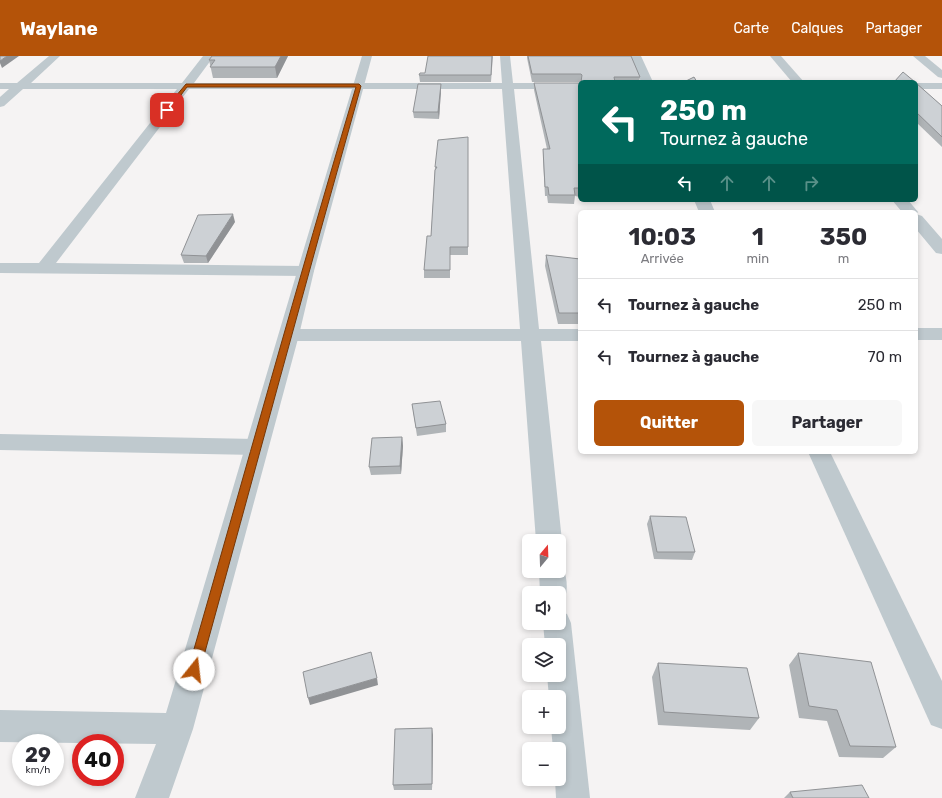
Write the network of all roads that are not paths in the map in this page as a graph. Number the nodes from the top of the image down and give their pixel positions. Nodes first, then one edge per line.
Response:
1 (55, 56) edge
2 (209, 56) edge
3 (367, 56) edge
4 (505, 56) edge
5 (636, 56) edge
6 (775, 56) edge
7 (918, 56) edge
8 (942, 74) edge
9 (646, 80) edge
10 (796, 80) edge
11 (0, 86) edge
12 (20, 86) junction
13 (186, 86) junction
14 (359, 86) junction
15 (508, 86) junction
16 (578, 86) edge
17 (918, 86) edge
18 (942, 86) edge
19 (0, 103) edge
20 (902, 202) edge
21 (908, 210) edge
22 (918, 221) edge
23 (942, 249) edge
24 (0, 268) edge
25 (44, 268) junction
26 (305, 271) junction
27 (289, 334) junction
28 (530, 334) junction
29 (578, 334) edge
30 (918, 334) edge
31 (942, 334) edge
32 (0, 442) edge
33 (257, 447) junction
34 (820, 454) edge
35 (548, 534) edge
36 (558, 630) edge
37 (942, 714) edge
38 (0, 726) edge
39 (177, 729) junction
40 (152, 798) edge
41 (574, 798) edge

1 - 12 street
2 - 13 street
3 - 14 street
4 - 15 street
5 - 9 street
6 - 10 street
7 - 8 street
11 - 12 street
12 - 13 street
12 - 19 street
13 - 14 street
13 - 25 street
14 - 15 street
14 - 26 street
15 - 16 street
15 - 28 street
17 - 18 street
20 - 21 street
22 - 23 street
24 - 25 street
25 - 26 street
26 - 27 street
27 - 28 street
27 - 33 street
28 - 29 street
28 - 35 street
30 - 31 street
32 - 33 street
33 - 39 street
34 - 37 street
36 - 41 street
38 - 39 street
39 - 40 street

